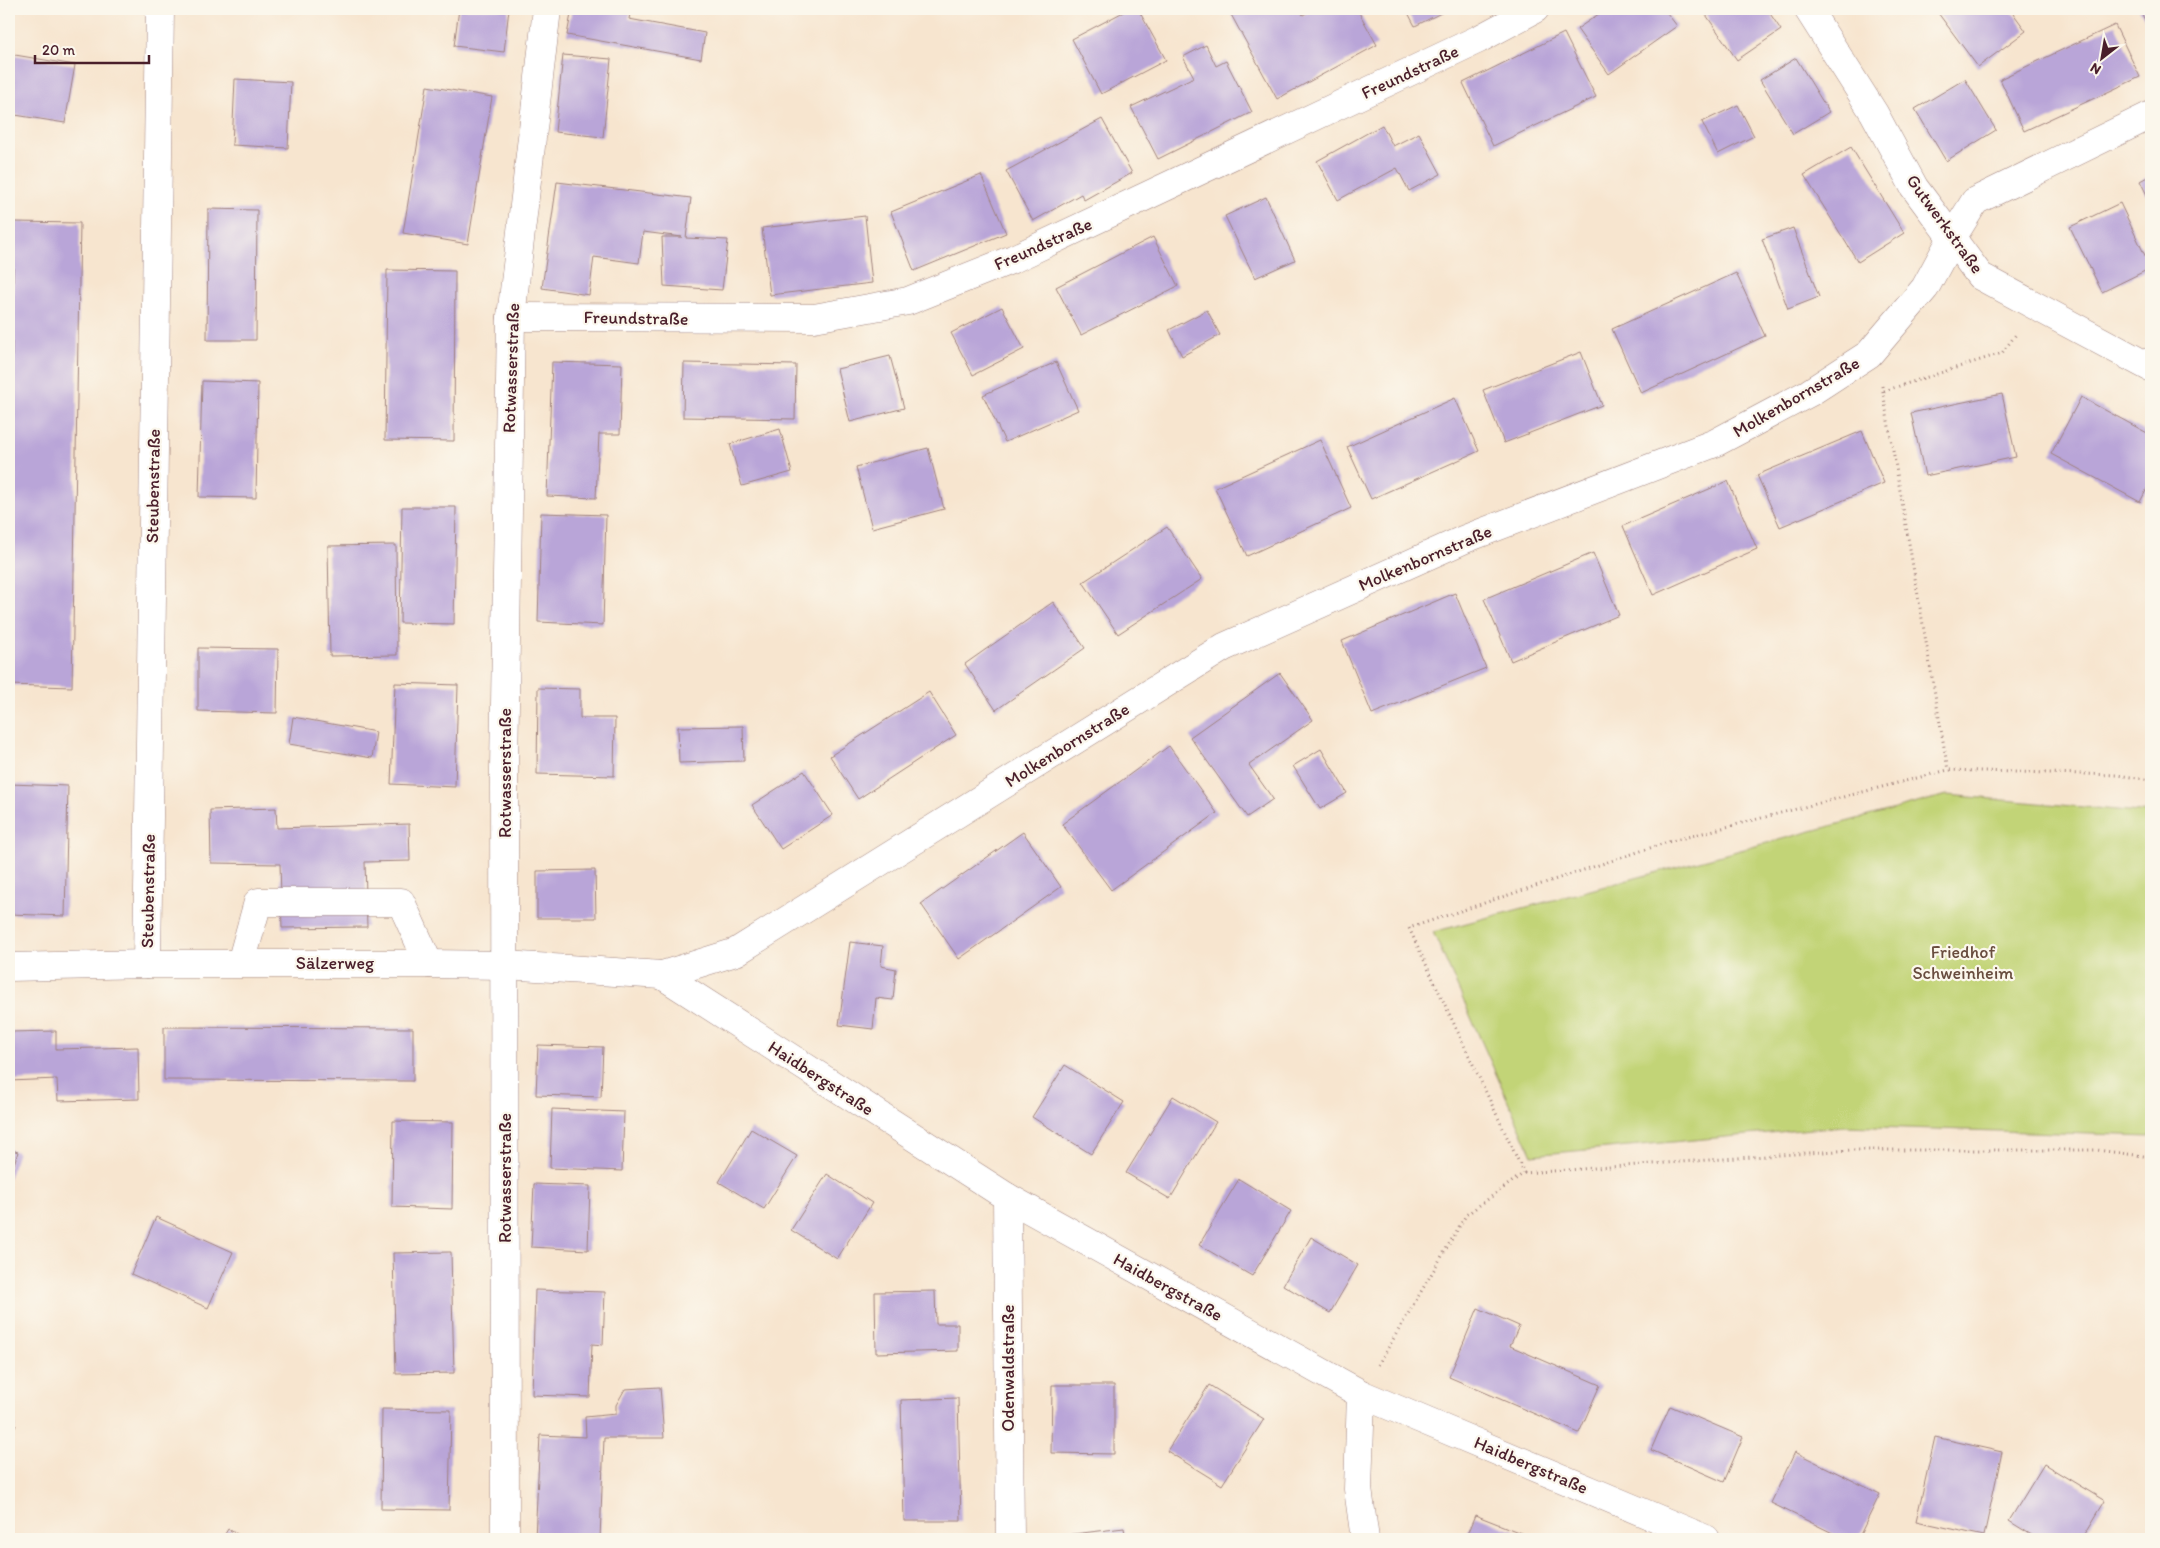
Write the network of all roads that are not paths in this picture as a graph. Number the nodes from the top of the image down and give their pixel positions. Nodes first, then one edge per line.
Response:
1 (160, 9) edge
2 (547, 9) edge
3 (1535, 9) edge
4 (1808, 9) edge
5 (2151, 115) edge
6 (1952, 238) junction
7 (511, 317) junction
8 (2151, 368) edge
9 (241, 963) junction
10 (147, 964) junction
11 (429, 964) junction
12 (505, 965) junction
13 (9, 967) edge
14 (662, 975) junction
15 (1007, 1198) junction
16 (1361, 1394) junction
17 (505, 1539) edge
18 (1010, 1539) edge
19 (1364, 1539) edge
20 (1706, 1539) edge

1 - 10 street, Steubenstraße
2 - 7 street, Rotwasserstraße
3 - 7 street, Freundstraße
4 - 6 street, Gutwerkstraße
5 - 6 street, Molkenbornstraße
6 - 8 street, Gutwerkstraße
6 - 14 street, Molkenbornstraße
7 - 12 street, Rotwasserstraße
9 - 10 street, Sälzerweg
9 - 11 street, Sälzerweg
9 - 11 street
10 - 13 street, Sälzerweg
11 - 12 street, Sälzerweg
12 - 14 street, Sälzerweg
12 - 17 street, Rotwasserstraße
14 - 15 street, Haidbergstraße
15 - 16 street, Haidbergstraße
15 - 18 street, Odenwaldstraße
16 - 19 street
16 - 20 street, Haidbergstraße

